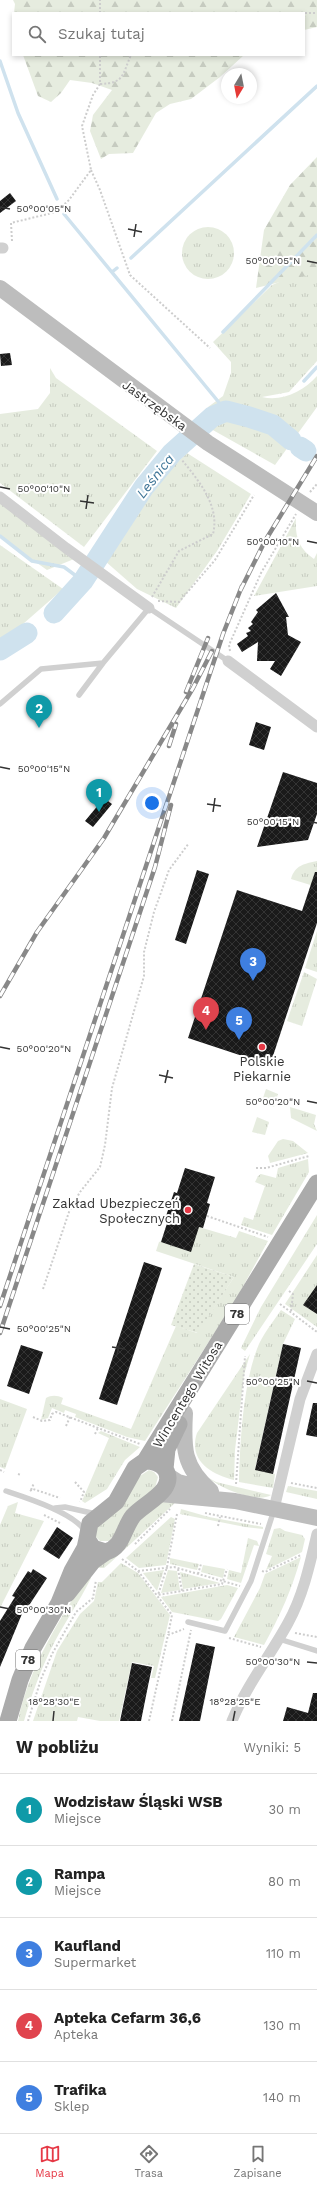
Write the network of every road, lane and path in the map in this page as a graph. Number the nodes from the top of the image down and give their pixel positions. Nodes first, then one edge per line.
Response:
1 (100, 0) edge
2 (100, 12) edge
3 (305, 12) edge
4 (317, 12) edge
5 (100, 56) edge
6 (131, 56) edge
7 (100, 84) junction
8 (91, 170) junction
9 (1, 248) edge
10 (0, 288) edge
11 (210, 348) dead end
12 (182, 460) dead end
13 (317, 484) edge
14 (254, 495) dead end
15 (0, 497) edge
16 (306, 498) dead end
17 (298, 510) dead end
18 (317, 513) edge
19 (149, 608) junction
20 (230, 662) junction
21 (103, 663) junction
22 (79, 695) dead end
23 (0, 704) edge
24 (317, 726) edge
25 (189, 843) dead end
26 (309, 1156) dead end
27 (256, 1168) dead end
28 (317, 1183) edge
29 (317, 1203) edge
30 (206, 1216) dead end
31 (272, 1239) dead end
32 (43, 1289) dead end
33 (289, 1291) dead end
34 (280, 1304) dead end
35 (291, 1312) junction
36 (317, 1332) edge
37 (317, 1355) edge
38 (245, 1356) dead end
39 (185, 1413) junction
40 (70, 1416) junction
41 (33, 1417) dead end
42 (66, 1426) dead end
43 (98, 1428) junction
44 (95, 1434) dead end
45 (142, 1445) dead end
46 (145, 1461) junction
47 (0, 1470) edge
48 (4, 1472) dead end
49 (166, 1472) junction
50 (75, 1482) dead end
51 (282, 1482) junction
52 (34, 1483) dead end
53 (236, 1484) dead end
54 (317, 1488) edge
55 (6, 1491) dead end
56 (211, 1492) junction
57 (160, 1494) junction
58 (65, 1500) dead end
59 (81, 1500) dead end
60 (236, 1501) junction
61 (74, 1502) dead end
62 (80, 1504) dead end
63 (174, 1507) dead end
64 (55, 1508) junction
65 (201, 1512) dead end
66 (101, 1514) junction
67 (178, 1514) dead end
68 (220, 1517) junction
69 (272, 1517) junction
70 (317, 1518) edge
71 (218, 1526) dead end
72 (317, 1534) edge
73 (87, 1536) junction
74 (131, 1548) dead end
75 (126, 1553) dead end
76 (304, 1553) dead end
77 (114, 1557) junction
78 (201, 1564) dead end
79 (167, 1567) junction
80 (178, 1568) junction
81 (255, 1569) junction
82 (227, 1570) dead end
83 (138, 1571) junction
84 (198, 1574) junction
85 (98, 1575) dead end
86 (224, 1581) junction
87 (248, 1588) junction
88 (182, 1591) junction
89 (158, 1595) junction
90 (59, 1603) junction
91 (188, 1622) dead end
92 (191, 1629) junction
93 (199, 1631) dead end
94 (293, 1632) dead end
95 (168, 1635) junction
96 (222, 1636) dead end
97 (317, 1637) edge
98 (279, 1639) junction
99 (264, 1648) dead end
100 (317, 1651) edge
101 (8, 1721) edge
102 (28, 1721) edge
103 (149, 1721) edge
104 (172, 1721) edge
105 (232, 1721) edge

1 - 2 path
3 - 4 path
5 - 7 path
6 - 7 path
7 - 8 path
8 - 9 path
8 - 11 path
10 - 18 main road, Jastrzębska
12 - 14 path
13 - 16 path
15 - 19 street
17 - 20 path
19 - 20 lane
19 - 21 lane
20 - 24 street
21 - 22 lane
21 - 23 lane
25 - 32 path
26 - 27 path
28 - 46 main road, Wincentego Witosa / 78
29 - 39 main road, Wincentego Witosa / 78
30 - 31 path
33 - 35 path
34 - 35 path
35 - 36 path
37 - 51 street
38 - 53 path
39 - 49 main road, Wincentego Witosa / 78
39 - 56 main road
40 - 41 path
40 - 42 path
40 - 43 path
43 - 44 path
43 - 45 path
46 - 49 main road
46 - 66 main road, 78
47 - 48 path
49 - 56 main road
49 - 57 main road, 78
50 - 59 path
51 - 54 path
51 - 69 street
52 - 58 path
55 - 64 lane
56 - 60 main road
57 - 60 main road
57 - 77 main road, 78
60 - 69 main road
61 - 62 path
63 - 74 path
64 - 66 lane
64 - 73 lane
65 - 68 path
66 - 73 main road, 78
67 - 79 path
68 - 69 path
68 - 71 path
69 - 70 main road
69 - 81 lane
72 - 98 street
73 - 77 main road
73 - 90 main road, 78
75 - 77 path
76 - 81 path
77 - 83 path
77 - 90 main road, 78
78 - 84 path
79 - 80 path
79 - 83 path
79 - 89 path
80 - 84 path
80 - 88 path
81 - 87 lane
82 - 86 path
83 - 89 path
84 - 86 path
85 - 102 path
86 - 87 path
86 - 88 path
87 - 91 lane
88 - 89 path
89 - 95 path
90 - 101 main road, 78
92 - 93 path
92 - 95 path
92 - 104 path
94 - 97 path
95 - 103 path
96 - 99 path
98 - 100 lane
98 - 105 street

